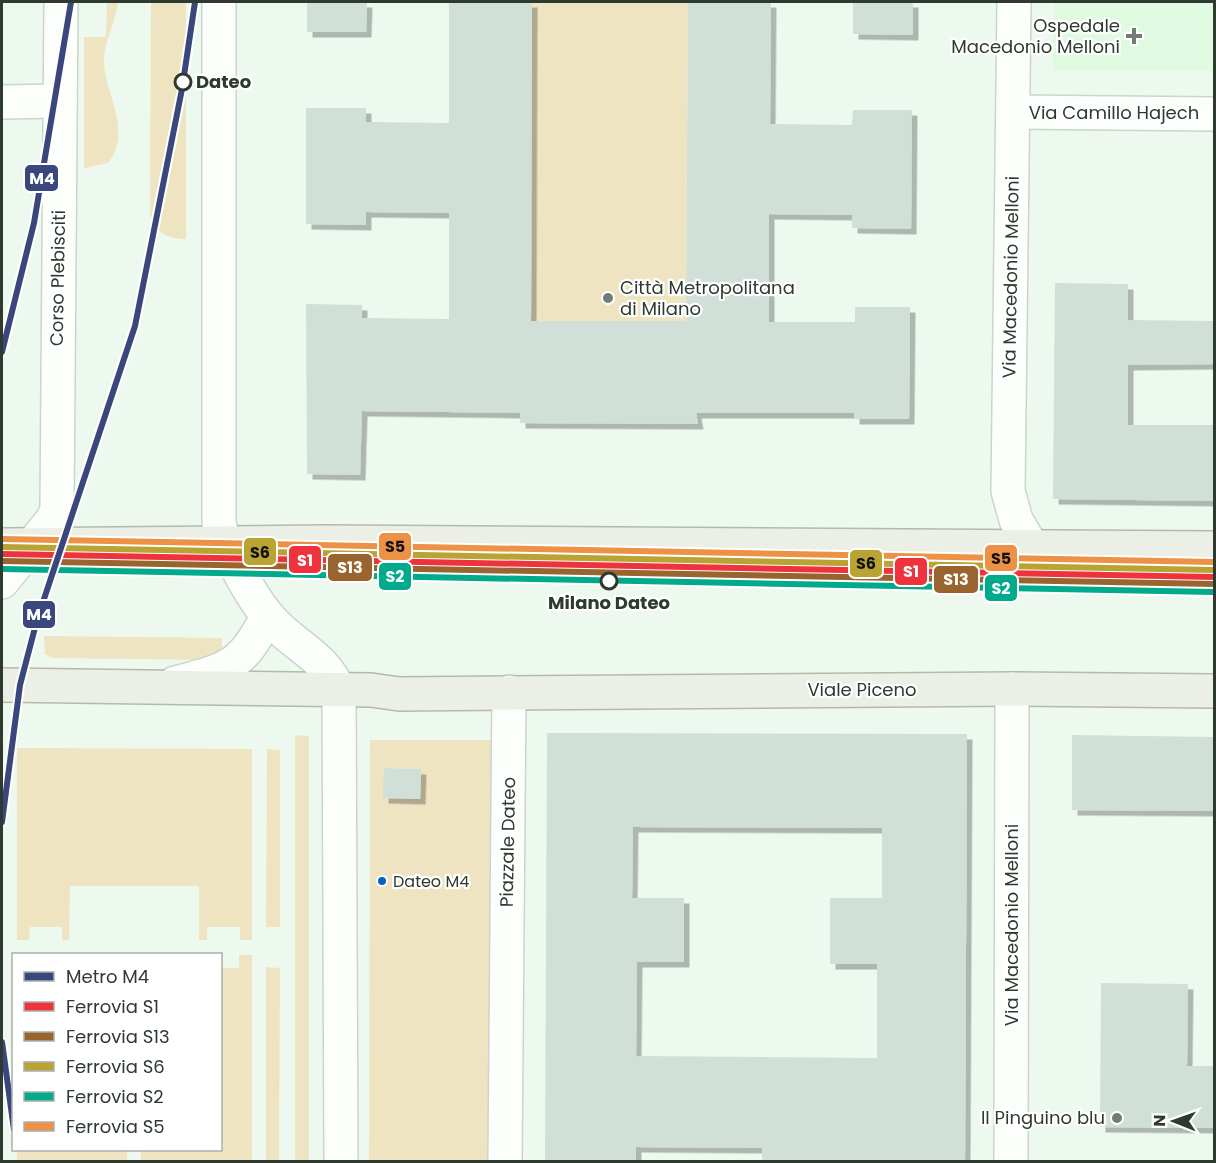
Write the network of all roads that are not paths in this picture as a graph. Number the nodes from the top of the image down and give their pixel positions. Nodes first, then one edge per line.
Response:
1 (61, 2) edge
2 (219, 2) edge
3 (1014, 2) edge
4 (60, 101) junction
5 (2, 102) edge
6 (1014, 112) junction
7 (1215, 114) edge
8 (225, 544) junction
9 (17, 545) edge
10 (1032, 547) junction
11 (1215, 548) edge
12 (2, 582) edge
13 (267, 616) junction
14 (2, 685) edge
15 (160, 687) junction
16 (1012, 689) junction
17 (339, 690) junction
18 (1215, 691) edge
19 (509, 692) junction
20 (341, 1161) edge
21 (505, 1161) edge
22 (1011, 1161) edge

1 - 4 street, Corso Plebisciti
2 - 8 street
3 - 6 street, Via Macedonio Melloni
4 - 5 street
4 - 9 street, Corso Plebisciti
6 - 7 street, Via Camillo Hajech
6 - 10 street, Via Macedonio Melloni
8 - 9 main road
8 - 10 main road
8 - 13 street
9 - 12 street
10 - 11 main road
13 - 15 street
13 - 17 street
14 - 15 main road
15 - 17 main road
16 - 18 main road, Viale Piceno
16 - 19 main road, Viale Piceno
16 - 22 street, Via Macedonio Melloni
17 - 19 main road
17 - 20 street
19 - 21 street, Piazzale Dateo

